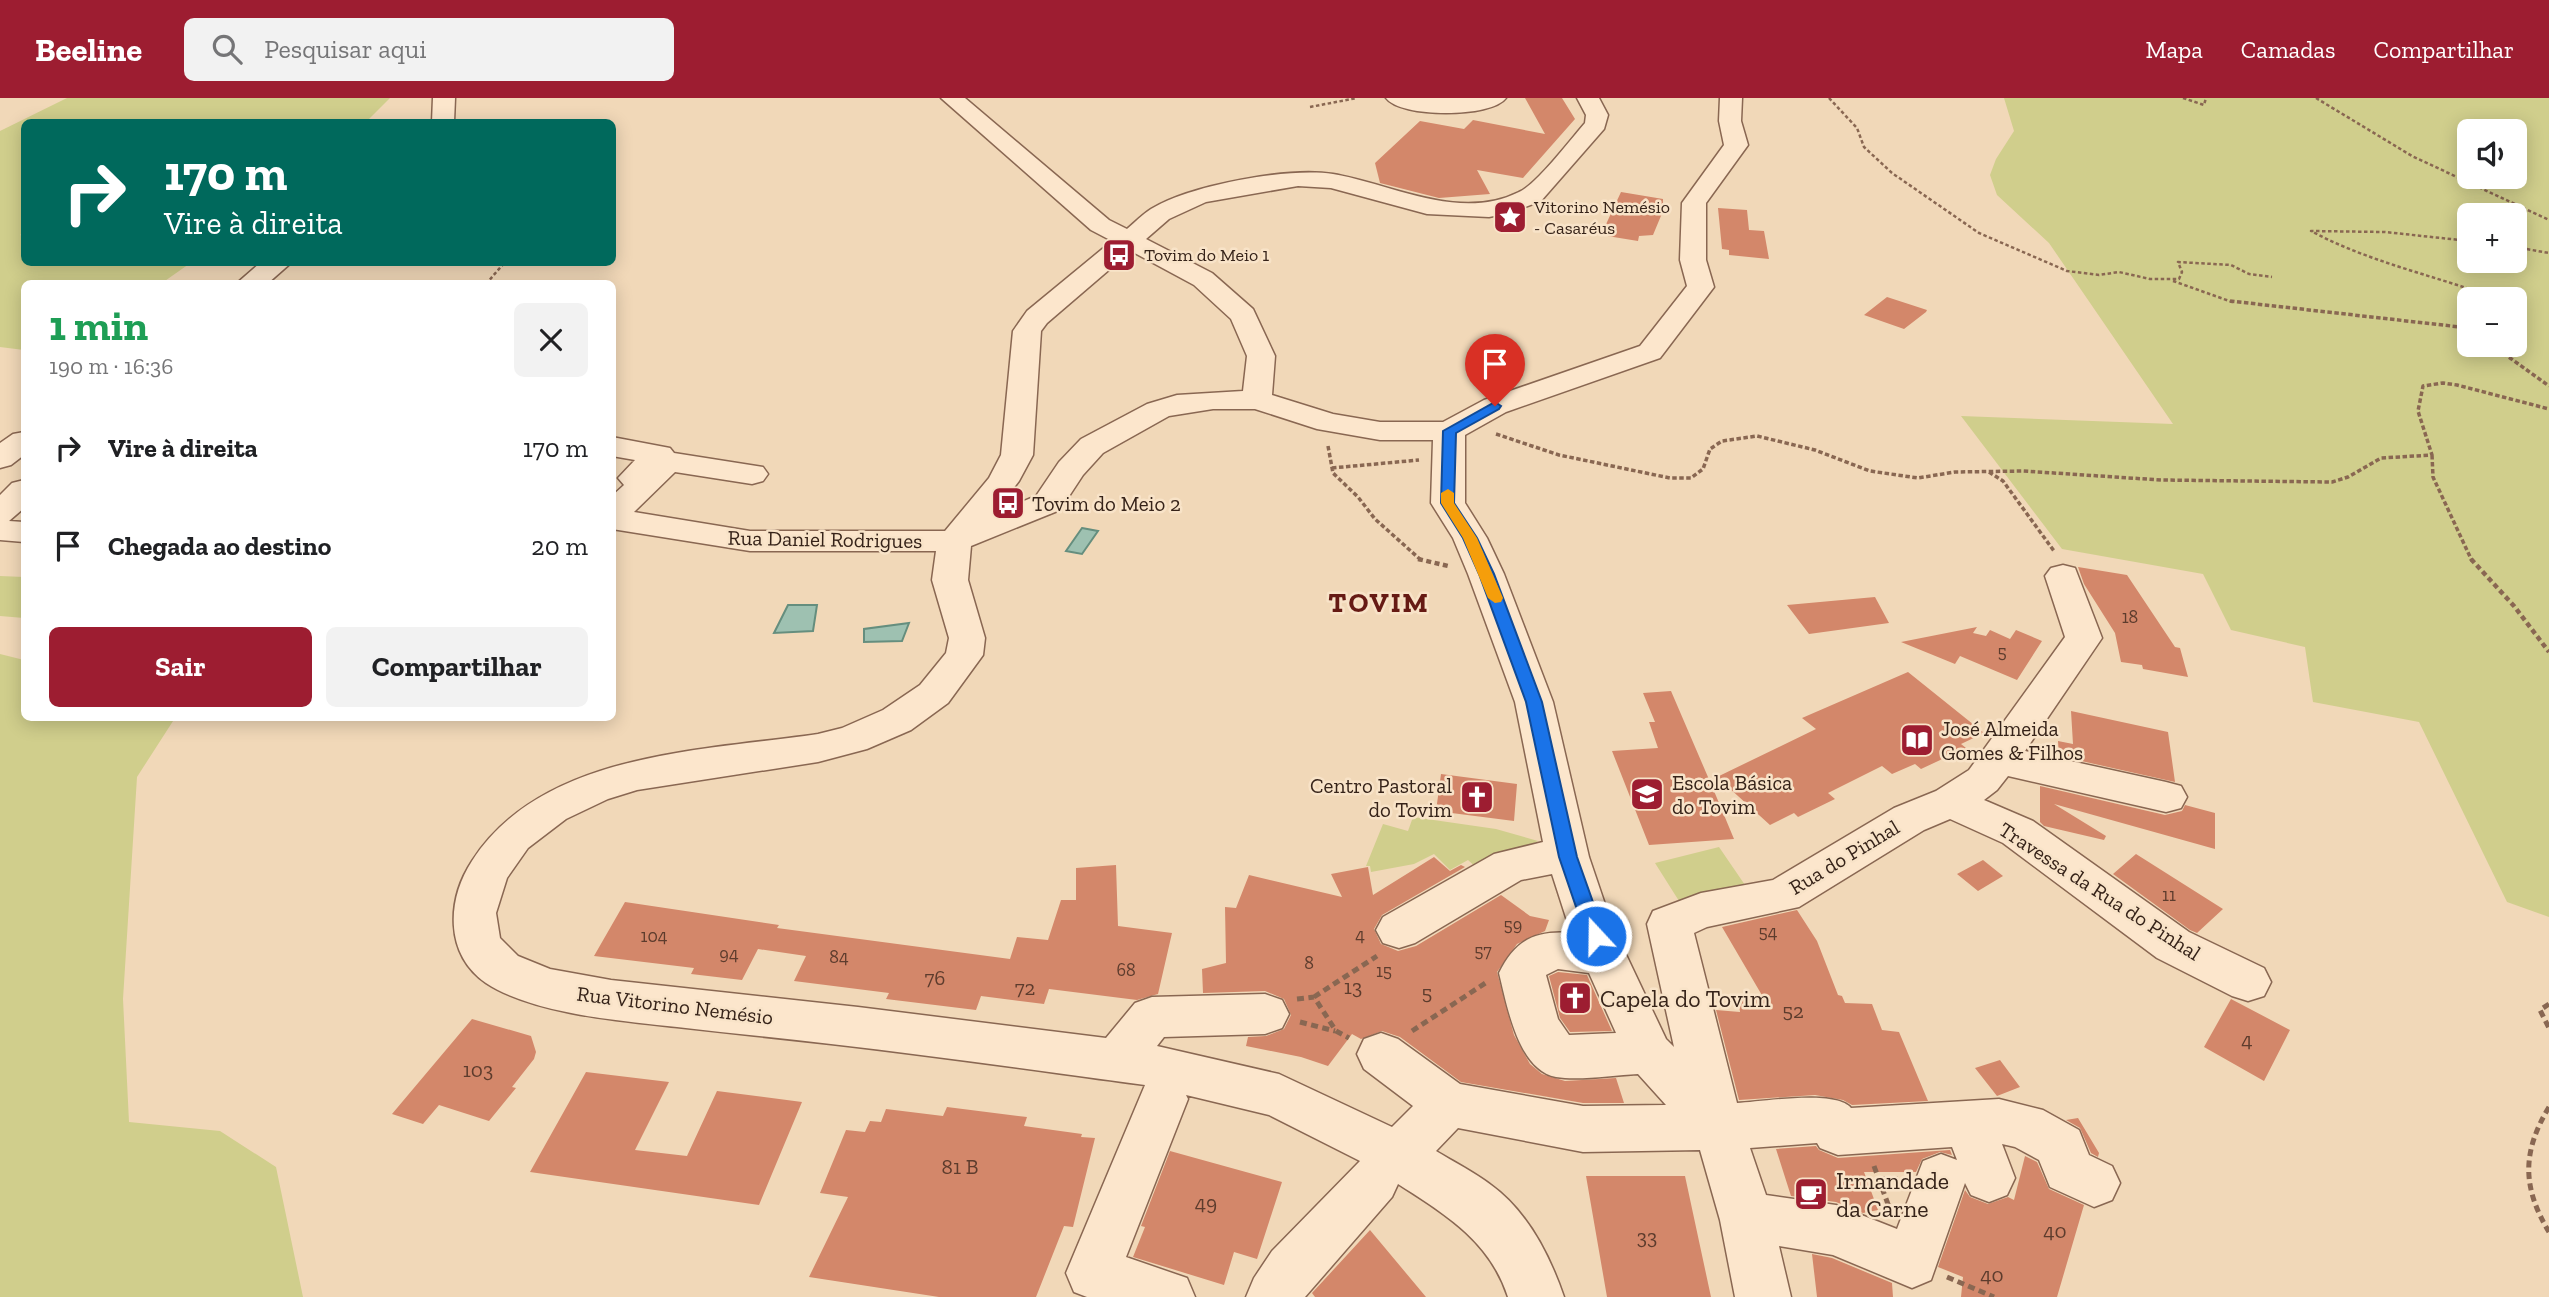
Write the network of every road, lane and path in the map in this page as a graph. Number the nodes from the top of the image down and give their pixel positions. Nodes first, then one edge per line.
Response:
1 (444, 98) edge
2 (952, 98) edge
3 (1357, 98) edge
4 (1397, 98) edge
5 (1495, 98) edge
6 (1588, 98) edge
7 (1731, 98) edge
8 (1829, 98) edge
9 (2183, 98) edge
10 (2206, 98) edge
11 (2316, 98) edge
12 (1310, 107) dead end
13 (443, 119) edge
14 (2549, 220) edge
15 (1129, 240) junction
16 (2457, 241) edge
17 (2527, 249) edge
18 (2549, 253) edge
19 (274, 266) edge
20 (502, 266) edge
21 (2272, 277) dead end
22 (2169, 279) junction
23 (254, 280) edge
24 (489, 280) edge
25 (2467, 287) edge
26 (2457, 326) edge
27 (2508, 357) edge
28 (2549, 386) edge
29 (1257, 400) junction
30 (2549, 409) edge
31 (1324, 421) junction
32 (1453, 438) junction
33 (21, 443) edge
34 (616, 447) edge
35 (2432, 455) junction
36 (0, 458) edge
37 (21, 460) edge
38 (1332, 468) junction
39 (1989, 471) junction
40 (752, 474) dead end
41 (21, 493) edge
42 (616, 495) edge
43 (0, 513) edge
44 (616, 513) edge
45 (616, 518) edge
46 (0, 530) edge
47 (21, 532) edge
48 (955, 541) junction
49 (1486, 574) junction
50 (2063, 576) joint
51 (2549, 652) edge
52 (1998, 759) junction
53 (2166, 797) dead end
54 (1951, 802) junction
55 (1568, 857) junction
56 (1399, 930) joint
57 (1605, 957) junction
58 (1522, 973) junction
59 (2248, 982) dead end
60 (1314, 998) junction
61 (2549, 1004) edge
62 (1265, 1014) joint
63 (2549, 1028) edge
64 (1649, 1053) junction
65 (1381, 1054) junction
66 (1117, 1060) junction
67 (1163, 1099) dead end
68 (1448, 1104) junction
69 (2549, 1107) edge
70 (1968, 1121) junction
71 (1718, 1127) junction
72 (1386, 1168) junction
73 (2094, 1183) dead end
74 (1747, 1220) junction
75 (2549, 1232) edge
76 (1912, 1262) junction
77 (1167, 1297) edge
78 (1275, 1297) edge
79 (1536, 1297) edge
80 (1763, 1297) edge
81 (1994, 1297) edge

1 - 13 street
2 - 15 street
3 - 12 path
4 - 5 street
6 - 15 street
7 - 32 street
8 - 22 path
9 - 10 path
11 - 14 path
15 - 29 street
15 - 48 street
16 - 25 path
17 - 18 path
19 - 23 street
20 - 24 path
21 - 22 path
22 - 26 path
27 - 28 path
29 - 31 street
29 - 48 street
30 - 35 path
31 - 32 street
31 - 38 path
32 - 38 path
32 - 39 path
32 - 49 street
33 - 36 street
34 - 42 street
35 - 39 path
35 - 51 path
36 - 37 street
38 - 49 path
39 - 50 path
40 - 44 street
41 - 43 street
45 - 48 street, Rua Daniel Rodrigues
46 - 47 street
48 - 66 street, Rua Vitorino Nemésio
49 - 55 street
50 - 52 street, Rua do Pinhal
52 - 53 street
52 - 54 street, Rua do Pinhal
54 - 59 street, Travessa da Rua do Pinhal
54 - 71 street, Rua do Pinhal
55 - 56 street
55 - 57 street
56 - 60 path
57 - 58 street
57 - 64 street
58 - 64 street
58 - 65 path
60 - 62 path
60 - 65 path
61 - 63 path
62 - 66 street
64 - 71 street
65 - 68 street
66 - 72 street, Rua Vitorino Nemésio
67 - 77 street
68 - 71 street
68 - 72 street
69 - 75 path
70 - 71 street
70 - 73 street
70 - 76 street
71 - 74 street
72 - 78 street
72 - 79 street, Rua Vitorino Nemésio
74 - 76 street
74 - 80 street
76 - 81 path

